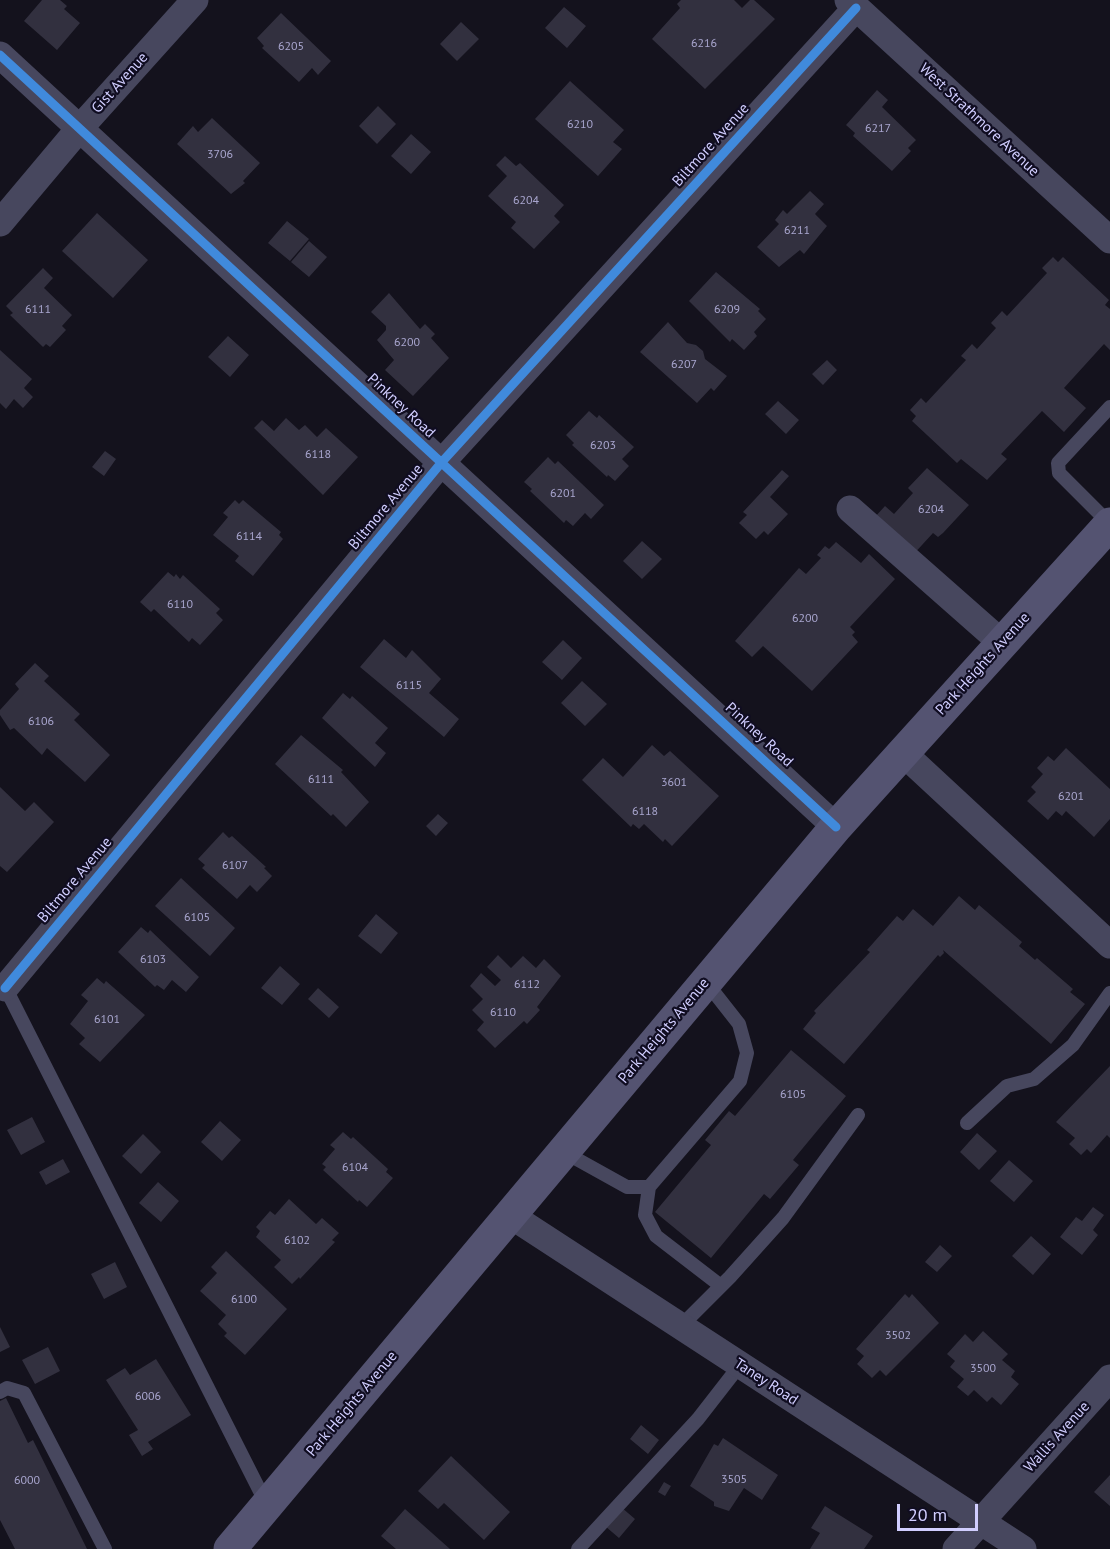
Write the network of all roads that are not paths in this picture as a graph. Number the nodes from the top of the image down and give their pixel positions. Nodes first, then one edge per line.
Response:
1 (195, 0) edge
2 (852, 4) edge
3 (0, 55) edge
4 (79, 129) junction
5 (0, 223) edge
6 (1110, 240) edge
7 (1110, 407) edge
8 (441, 464) junction
9 (850, 509) dead end
10 (1110, 524) edge
11 (1002, 643) junction
12 (903, 753) junction
13 (836, 827) junction
14 (1110, 945) edge
15 (706, 982) junction
16 (3, 983) edge
17 (1110, 993) edge
18 (858, 1115) dead end
19 (967, 1123) dead end
20 (563, 1151) junction
21 (649, 1187) junction
22 (510, 1215) junction
23 (721, 1286) junction
24 (681, 1326) junction
25 (740, 1365) junction
26 (1110, 1378) edge
27 (0, 1392) edge
28 (267, 1505) junction
29 (981, 1521) junction
30 (105, 1549) edge
31 (230, 1549) edge
32 (578, 1549) edge
33 (956, 1549) edge
34 (1023, 1549) edge

1 - 4 street, Gist Avenue
2 - 6 street, West Strathmore Avenue
2 - 8 street, Biltmore Avenue
3 - 4 street, Pinkney Road
4 - 5 street, Gist Avenue
4 - 8 street, Pinkney Road
7 - 10 lane
8 - 13 street, Pinkney Road
8 - 16 street, Biltmore Avenue
9 - 11 street
10 - 11 main road, Park Heights Avenue
11 - 12 main road, Park Heights Avenue
12 - 13 main road, Park Heights Avenue
12 - 14 street
13 - 15 main road, Park Heights Avenue
15 - 20 main road, Park Heights Avenue
15 - 21 lane
16 - 28 lane
17 - 19 lane
18 - 23 lane
20 - 21 lane
20 - 22 main road, Park Heights Avenue
21 - 23 lane
22 - 24 street, Taney Road
22 - 28 main road, Park Heights Avenue
23 - 24 lane
24 - 25 street, Taney Road
25 - 29 street, Taney Road
25 - 32 lane
26 - 29 street, Wallis Avenue
27 - 30 lane
28 - 31 main road, Park Heights Avenue
29 - 33 street, Wallis Avenue
29 - 34 street, Taney Road

